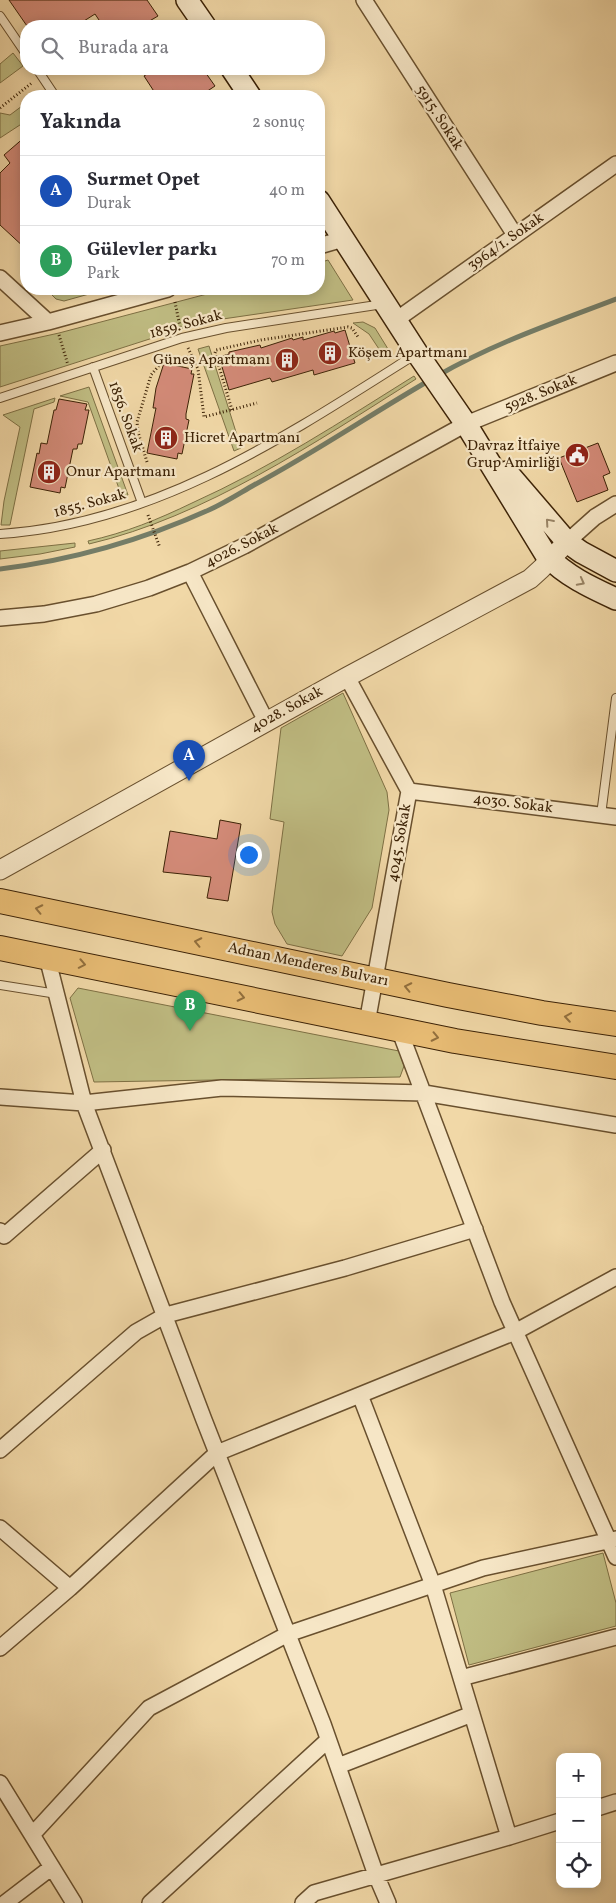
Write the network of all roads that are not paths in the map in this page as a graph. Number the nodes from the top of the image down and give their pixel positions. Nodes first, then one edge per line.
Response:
1 (188, 0) edge
2 (364, 0) edge
3 (0, 16) edge
4 (201, 20) edge
5 (20, 45) edge
6 (41, 75) edge
7 (236, 75) edge
8 (51, 90) edge
9 (246, 90) edge
10 (616, 164) edge
11 (325, 210) edge
12 (515, 235) junction
13 (343, 239) junction
14 (325, 244) edge
15 (0, 278) edge
16 (20, 295) edge
17 (20, 295) edge
18 (159, 295) edge
19 (391, 312) junction
20 (51, 321) junction
21 (0, 334) edge
22 (417, 353) junction
23 (616, 363) edge
24 (92, 367) junction
25 (0, 398) edge
26 (466, 424) junction
27 (142, 503) junction
28 (616, 504) edge
29 (0, 534) edge
30 (567, 542) junction
31 (550, 560) junction
32 (616, 571) edge
33 (190, 572) junction
34 (616, 599) edge
35 (0, 618) edge
36 (347, 677) junction
37 (616, 698) edge
38 (266, 721) junction
39 (409, 791) junction
40 (608, 816) edge
41 (0, 870) edge
42 (0, 901) edge
43 (0, 948) edge
44 (47, 958) junction
45 (375, 980) junction
46 (0, 985) edge
47 (56, 994) junction
48 (367, 1023) junction
49 (616, 1024) edge
50 (399, 1029) junction
51 (616, 1067) edge
52 (424, 1093) junction
53 (0, 1097) edge
54 (84, 1102) junction
55 (616, 1125) edge
56 (103, 1150) junction
57 (474, 1229) junction
58 (1, 1235) edge
59 (616, 1276) edge
60 (166, 1315) junction
61 (515, 1332) junction
62 (360, 1395) junction
63 (0, 1450) edge
64 (217, 1453) junction
65 (0, 1528) edge
66 (612, 1540) edge
67 (616, 1557) edge
68 (433, 1585) junction
69 (70, 1588) junction
70 (288, 1634) junction
71 (616, 1637) edge
72 (0, 1648) edge
73 (461, 1678) junction
74 (472, 1714) junction
75 (328, 1740) junction
76 (338, 1766) junction
77 (0, 1783) edge
78 (616, 1802) edge
79 (601, 1807) edge
80 (556, 1822) edge
81 (32, 1835) junction
82 (509, 1837) junction
83 (52, 1867) junction
84 (376, 1875) junction
85 (4, 1903) edge
86 (74, 1903) edge
87 (150, 1903) edge
88 (303, 1903) edge
89 (388, 1903) edge

1 - 4 main road
2 - 12 street, 5915. Sokak
3 - 5 lane
6 - 8 lane
7 - 9 main road
10 - 12 street, 3964/1. Sokak
11 - 13 main road
12 - 19 street, 3964/1. Sokak
13 - 14 street
13 - 19 main road
15 - 16 street
17 - 20 street
18 - 20 street
19 - 22 main road
19 - 24 lane, 1859. Sokak
20 - 21 street
22 - 26 main road
22 - 27 lane, 1855. Sokak
23 - 26 street, 5928. Sokak
24 - 25 lane, 1859. Sokak
24 - 27 lane, 1856. Sokak
30 -> 26 main road
26 - 31 main road
26 - 33 street, 4026. Sokak
27 - 29 lane, 1855. Sokak
28 - 30 street
30 - 31 street, 4028. Sokak
30 - 32 main road
31 -> 34 main road
31 - 36 street, 4028. Sokak
33 - 35 street, 4026. Sokak
33 - 38 street
36 - 38 street, 4028. Sokak
36 - 39 street, 4045. Sokak
37 - 40 lane
38 - 41 street, 4028. Sokak
39 - 40 street, 4030. Sokak
39 - 45 street, 4045. Sokak
45 -> 42 main road, Adnan Menderes Bulvarı
43 - 44 main road
44 - 47 street
44 -> 48 main road
45 - 48 street, 4045. Sokak
49 -> 45 main road, Adnan Menderes Bulvarı
46 - 47 lane
47 - 54 street
48 - 50 main road
50 -> 51 main road
50 - 52 street
52 - 54 street
52 - 55 street
52 - 57 street
53 - 54 street
54 - 56 street
56 - 58 street
56 - 60 street
57 - 60 street
57 - 61 street
59 - 61 street
60 - 63 street
60 - 64 street
61 - 62 street
61 - 66 street
62 - 64 street
62 - 68 street
64 - 69 street
64 - 70 street
65 - 69 street
66 - 67 street
66 - 68 street
68 - 70 street
68 - 73 street
69 - 72 street
70 - 75 street
70 - 81 street
71 - 73 street
73 - 74 street
74 - 76 street
74 - 82 street
75 - 76 street
75 - 87 street
76 - 84 street
77 - 81 street
78 - 79 street
80 - 82 street
81 - 83 street
82 - 84 street
83 - 85 street
83 - 86 street
84 - 88 street
84 - 89 street

